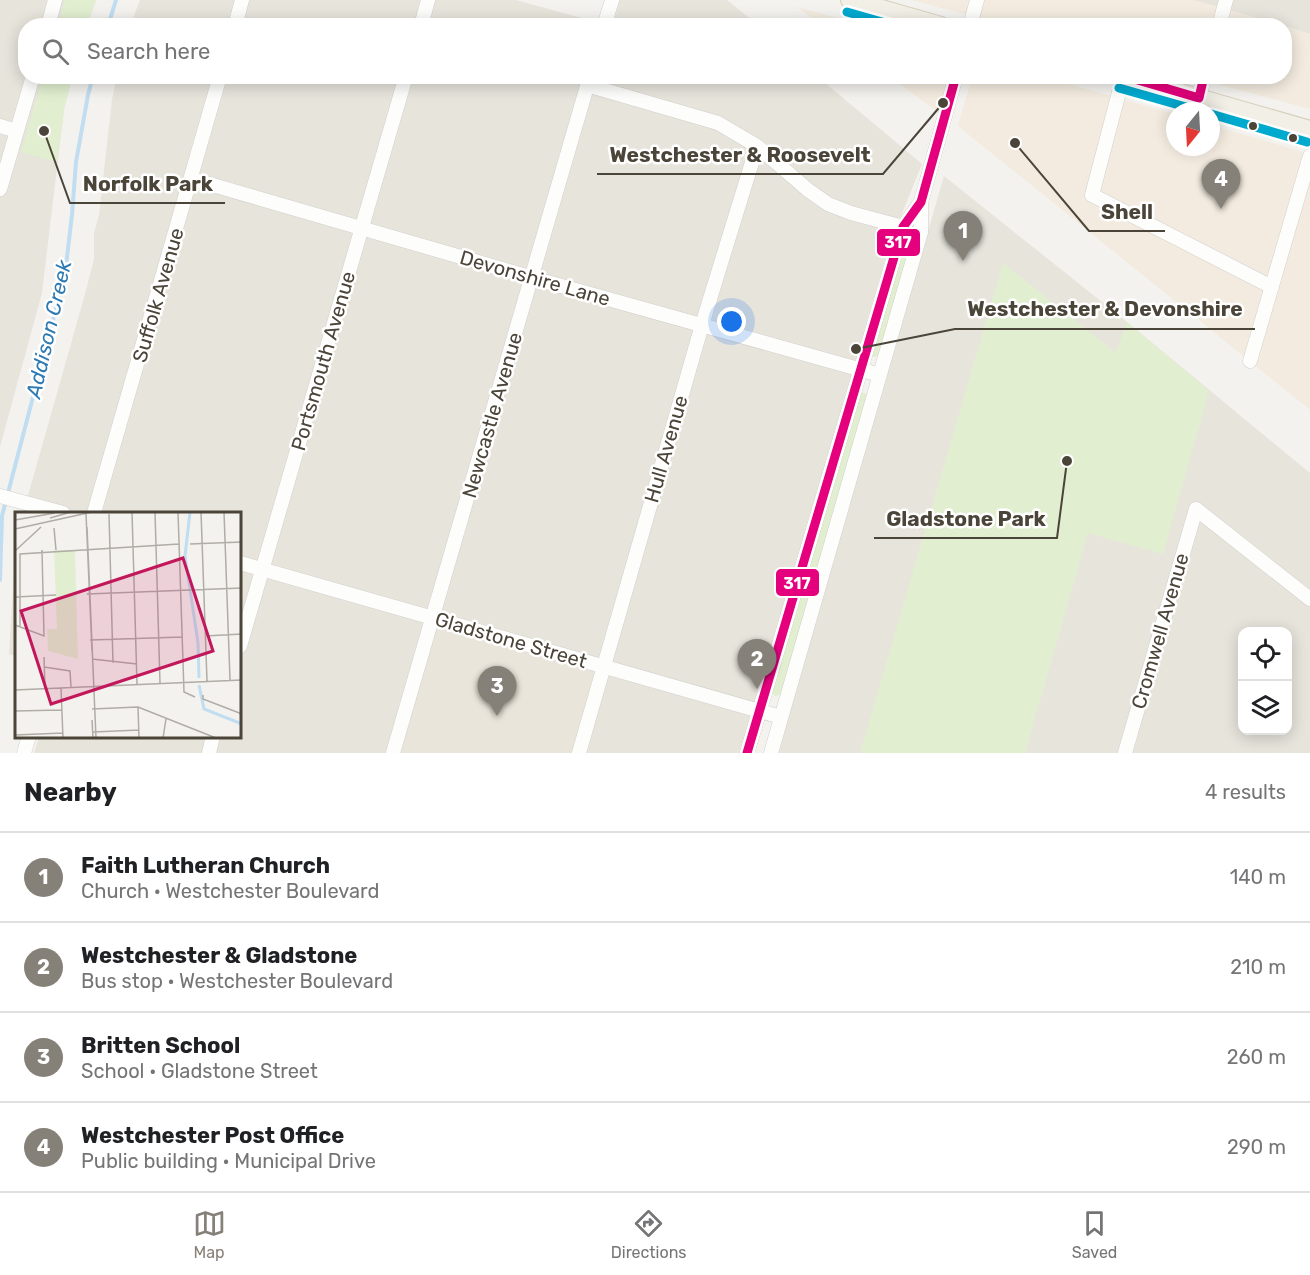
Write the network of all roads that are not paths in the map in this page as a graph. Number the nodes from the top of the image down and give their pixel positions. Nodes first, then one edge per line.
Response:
1 (56, 0) edge
2 (242, 0) edge
3 (428, 0) edge
4 (612, 0) edge
5 (850, 0) edge
6 (978, 0) edge
7 (1226, 0) edge
8 (50, 18) edge
9 (237, 18) edge
10 (423, 18) edge
11 (606, 18) edge
12 (913, 18) edge
13 (972, 18) edge
14 (1221, 18) edge
15 (31, 84) edge
16 (218, 84) edge
17 (404, 84) edge
18 (587, 84) edge
19 (597, 84) edge
20 (954, 84) edge
21 (1120, 84) edge
22 (1148, 84) edge
23 (1202, 84) edge
24 (1199, 98) junction
25 (0, 126) edge
26 (1310, 130) edge
27 (17, 131) junction
28 (757, 146) junction
29 (1310, 156) edge
30 (192, 179) junction
31 (0, 189) edge
32 (921, 202) junction
33 (903, 227) junction
34 (362, 228) junction
35 (531, 278) junction
36 (1272, 287) junction
37 (702, 326) junction
38 (1250, 361) dead end
39 (860, 370) junction
40 (880, 375) junction
41 (0, 496) edge
42 (59, 512) edge
43 (94, 512) edge
44 (242, 564) edge
45 (262, 569) junction
46 (1310, 599) edge
47 (432, 618) junction
48 (242, 639) edge
49 (604, 667) junction
50 (759, 710) junction
51 (782, 717) junction
52 (28, 738) edge
53 (213, 738) edge
54 (24, 753) edge
55 (209, 753) edge
56 (393, 753) edge
57 (579, 753) edge
58 (747, 753) edge
59 (771, 753) edge
60 (1125, 753) edge

1 - 8 street
2 - 9 street
3 - 10 street
4 - 11 street
5 - 12 main road
6 - 13 street
7 - 14 street
15 - 27 street
16 - 30 street, Suffolk Avenue
17 - 34 street, Portsmouth Avenue
18 - 35 street, Newcastle Avenue
19 - 28 street
20 - 32 street
21 - 36 street
22 - 24 main road
23 - 24 street
24 - 26 main road
25 - 27 street
27 - 31 street
28 - 33 street
28 - 37 street, Hull Avenue
29 - 36 street
30 - 34 street, Devonshire Lane
30 - 43 street, Suffolk Avenue
32 - 33 street
32 - 40 street
33 - 39 street
34 - 35 street, Devonshire Lane
34 - 45 street, Portsmouth Avenue
35 - 37 street, Devonshire Lane
35 - 47 street, Newcastle Avenue
36 - 38 street
37 - 39 street, Devonshire Lane
37 - 49 street, Hull Avenue
39 - 40 street, Devonshire Lane
39 - 50 street
40 - 51 street
41 - 42 street
44 - 45 street, Gladstone Street
45 - 47 street, Gladstone Street
45 - 48 street, Portsmouth Avenue
46 - 60 street, Cromwell Avenue
47 - 49 street, Gladstone Street
47 - 56 street, Newcastle Avenue
49 - 50 street, Gladstone Street
49 - 57 street, Hull Avenue
50 - 51 street, Gladstone Street
50 - 58 street
51 - 59 street
52 - 54 street
53 - 55 street

